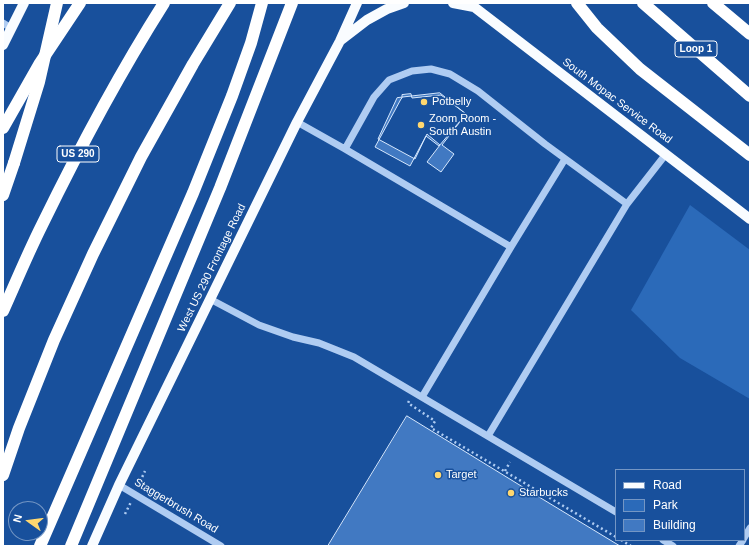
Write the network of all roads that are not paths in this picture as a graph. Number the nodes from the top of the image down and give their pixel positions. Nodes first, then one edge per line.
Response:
1 (24, 3) edge
2 (57, 3) edge
3 (80, 3) edge
4 (164, 3) edge
5 (230, 3) edge
6 (262, 3) edge
7 (292, 3) edge
8 (357, 3) edge
9 (404, 3) edge
10 (453, 3) edge
11 (577, 3) edge
12 (643, 3) edge
13 (714, 3) edge
14 (472, 5) edge
15 (7, 26) edge
16 (750, 34) edge
17 (340, 41) junction
18 (3, 44) edge
19 (750, 96) edge
20 (297, 122) junction
21 (3, 128) edge
22 (345, 149) junction
23 (666, 154) junction
24 (750, 155) edge
25 (565, 159) junction
26 (3, 195) edge
27 (627, 204) junction
28 (750, 219) edge
29 (511, 247) junction
30 (210, 299) junction
31 (3, 311) edge
32 (422, 396) junction
33 (488, 436) junction
34 (3, 475) edge
35 (119, 485) junction
36 (615, 511) edge
37 (40, 546) edge
38 (71, 546) edge
39 (92, 546) edge
40 (221, 546) edge

1 - 15 main road
2 - 26 highway, bridge
3 - 21 highway
4 - 31 highway, US 290
5 - 34 highway
6 - 37 highway
7 - 38 highway
8 - 17 main road, West US 290 Frontage Road
9 - 17 main road
10 - 14 main road
11 - 24 highway
12 - 19 highway, Loop 1
13 - 16 highway
14 - 23 main road, South Mopac Service Road
15 - 18 main road
17 - 20 main road, West US 290 Frontage Road
20 - 22 street
20 - 30 main road, West US 290 Frontage Road
22 - 25 street
22 - 29 street
23 - 27 street
23 - 28 main road, South Mopac Service Road
25 - 27 street
25 - 29 street
27 - 33 street
29 - 32 street
30 - 32 street
30 - 35 main road, West US 290 Frontage Road
32 - 33 street
33 - 36 street
35 - 39 main road, West US 290 Frontage Road
35 - 40 street, Staggerbrush Road

